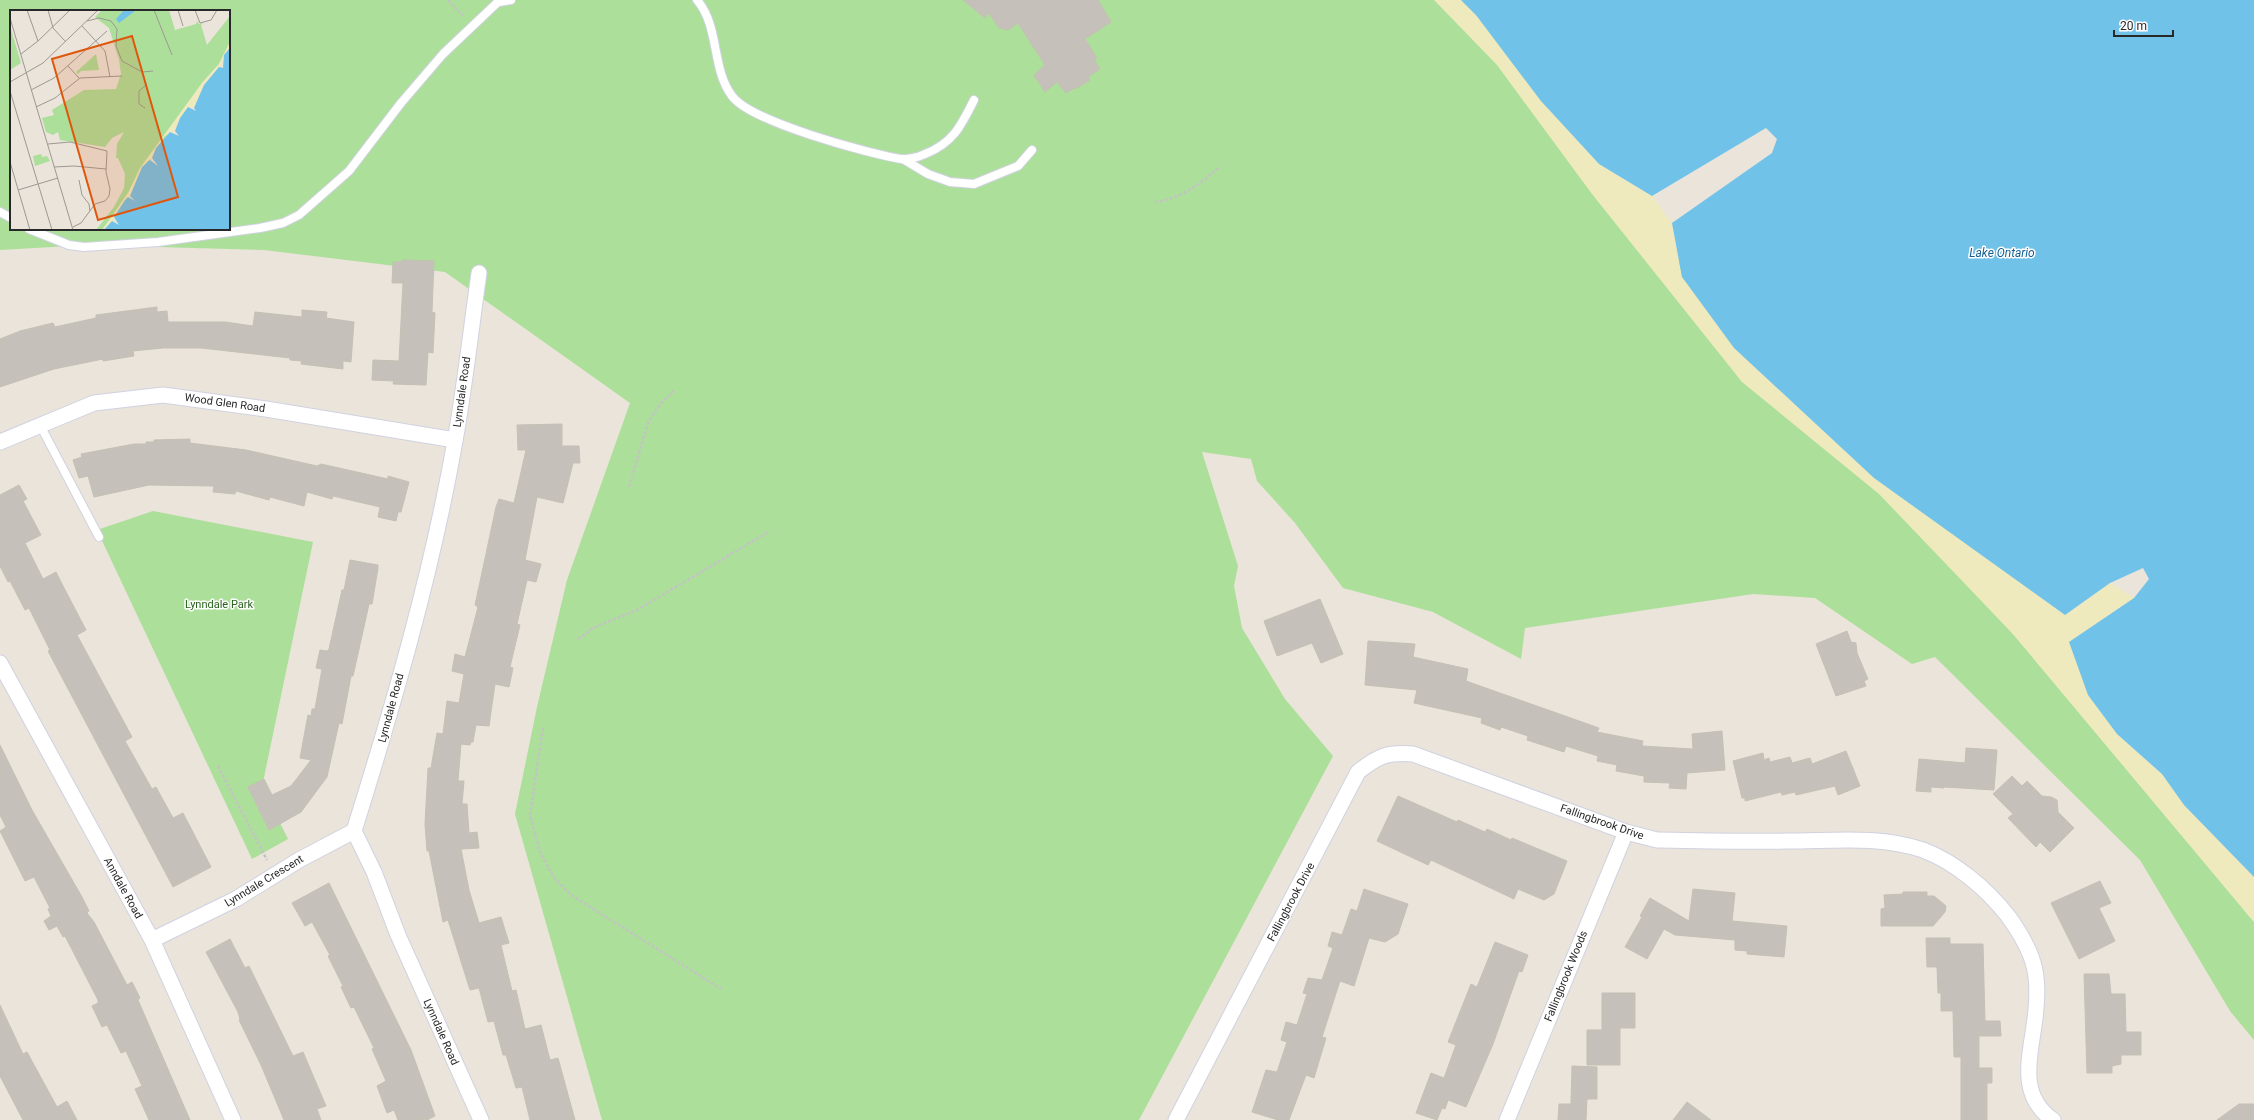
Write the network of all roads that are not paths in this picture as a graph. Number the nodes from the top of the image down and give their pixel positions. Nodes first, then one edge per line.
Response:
1 (511, 0) edge
2 (697, 0) edge
3 (499, 1) edge
4 (974, 100) dead end
5 (1032, 150) dead end
6 (903, 159) junction
7 (0, 212) edge
8 (10, 217) edge
9 (31, 230) edge
10 (479, 273) dead end
11 (40, 425) junction
12 (455, 440) junction
13 (0, 442) edge
14 (99, 537) dead end
15 (0, 663) edge
16 (354, 831) junction
17 (1626, 832) junction
18 (152, 940) junction
19 (233, 1120) edge
20 (481, 1120) edge
21 (1176, 1120) edge
22 (1506, 1120) edge
23 (2054, 1120) edge

1 - 3 lane
2 - 6 lane
3 - 9 lane
4 - 6 lane
5 - 6 lane
7 - 8 lane
10 - 12 street, Lynndale Road
11 - 12 street, Wood Glen Road
11 - 13 street, Wood Glen Road
11 - 14 lane
12 - 16 street, Lynndale Road
15 - 18 street, Anndale Road
16 - 18 street, Lynndale Crescent
16 - 20 street, Lynndale Road
17 - 21 street, Fallingbrook Drive
17 - 22 street, Fallingbrook Woods
17 - 23 street, Fallingbrook Drive
18 - 19 street, Anndale Road

